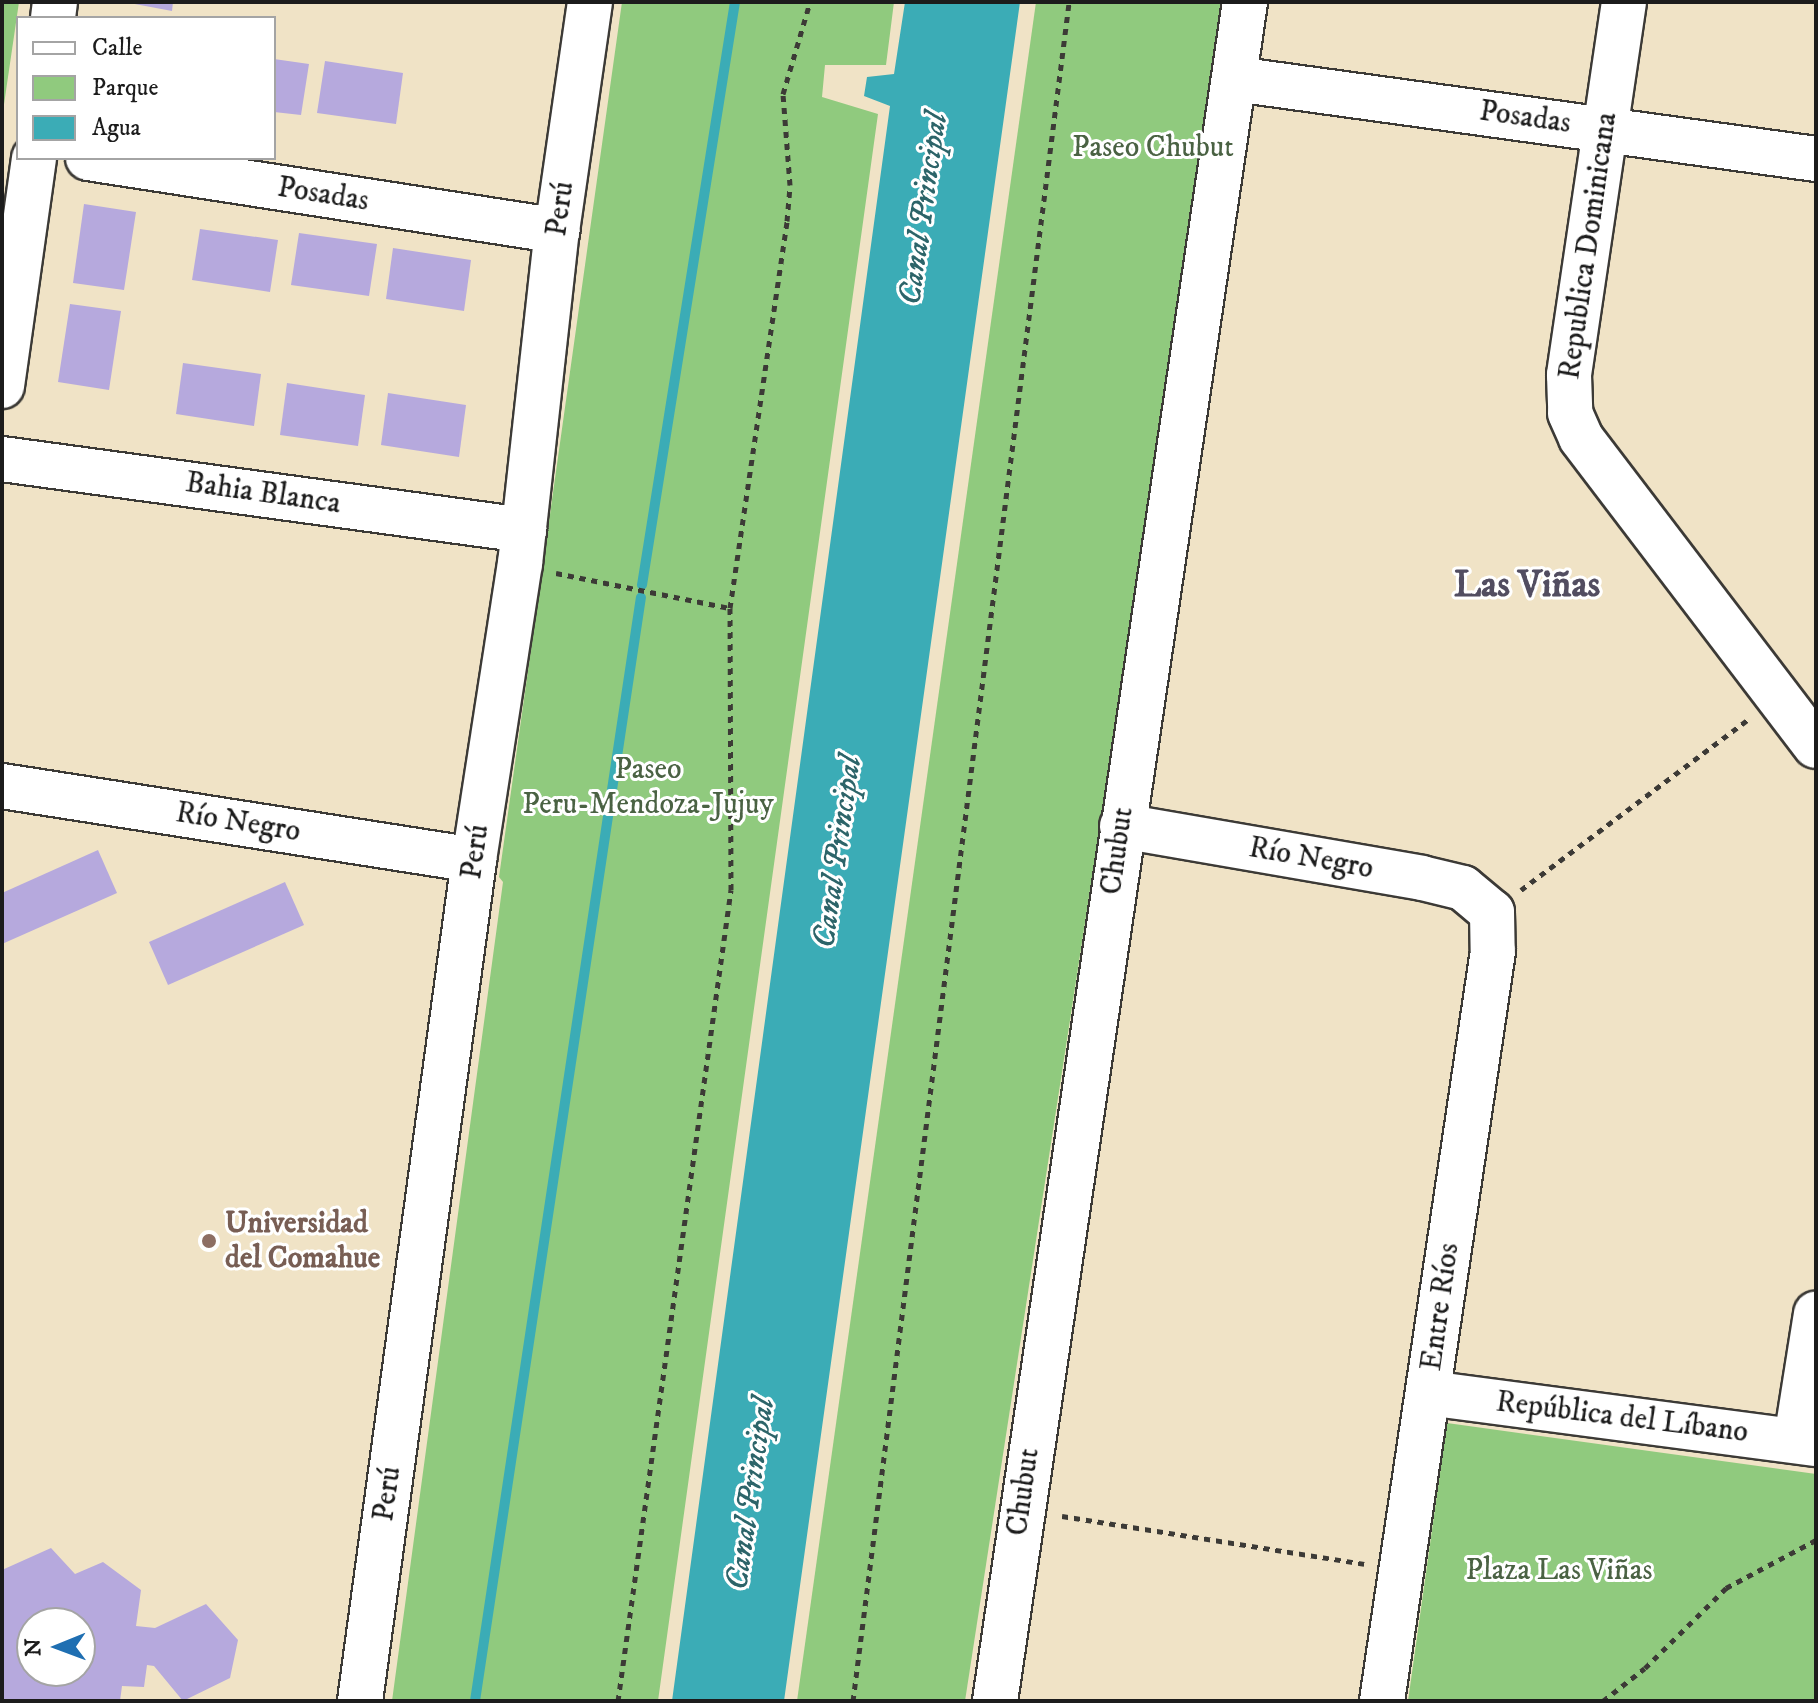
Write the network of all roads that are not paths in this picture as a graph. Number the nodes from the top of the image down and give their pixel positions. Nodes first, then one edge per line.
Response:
1 (590, 2) edge
2 (1245, 2) edge
3 (1624, 2) edge
4 (1235, 79) junction
5 (1604, 128) junction
6 (1816, 159) edge
7 (34, 160) edge
8 (101, 160) edge
9 (557, 231) junction
10 (2, 386) edge
11 (2, 459) edge
12 (522, 547) junction
13 (1816, 746) edge
14 (2, 786) edge
15 (1122, 826) junction
16 (474, 860) junction
17 (1492, 912) joint
18 (1816, 1314) edge
19 (1428, 1393) junction
20 (1806, 1442) edge
21 (360, 1701) edge
22 (995, 1701) edge
23 (1382, 1701) edge

1 - 9 street, Perú
2 - 4 street, Chubut
3 - 5 street, Republica Dominicana
4 - 5 street, Posadas
4 - 15 street, Chubut
5 - 6 street, Posadas
5 - 13 street, Republica Dominicana
7 - 10 street
8 - 9 street, Posadas
9 - 12 street, Perú
11 - 12 street, Bahia Blanca
12 - 16 street, Perú
14 - 16 street, Río Negro
15 - 17 street, Río Negro
15 - 22 street, Chubut
16 - 21 street, Perú
17 - 19 street, Entre Ríos
18 - 20 street
19 - 20 street, República del Líbano
19 - 23 street, Entre Ríos

